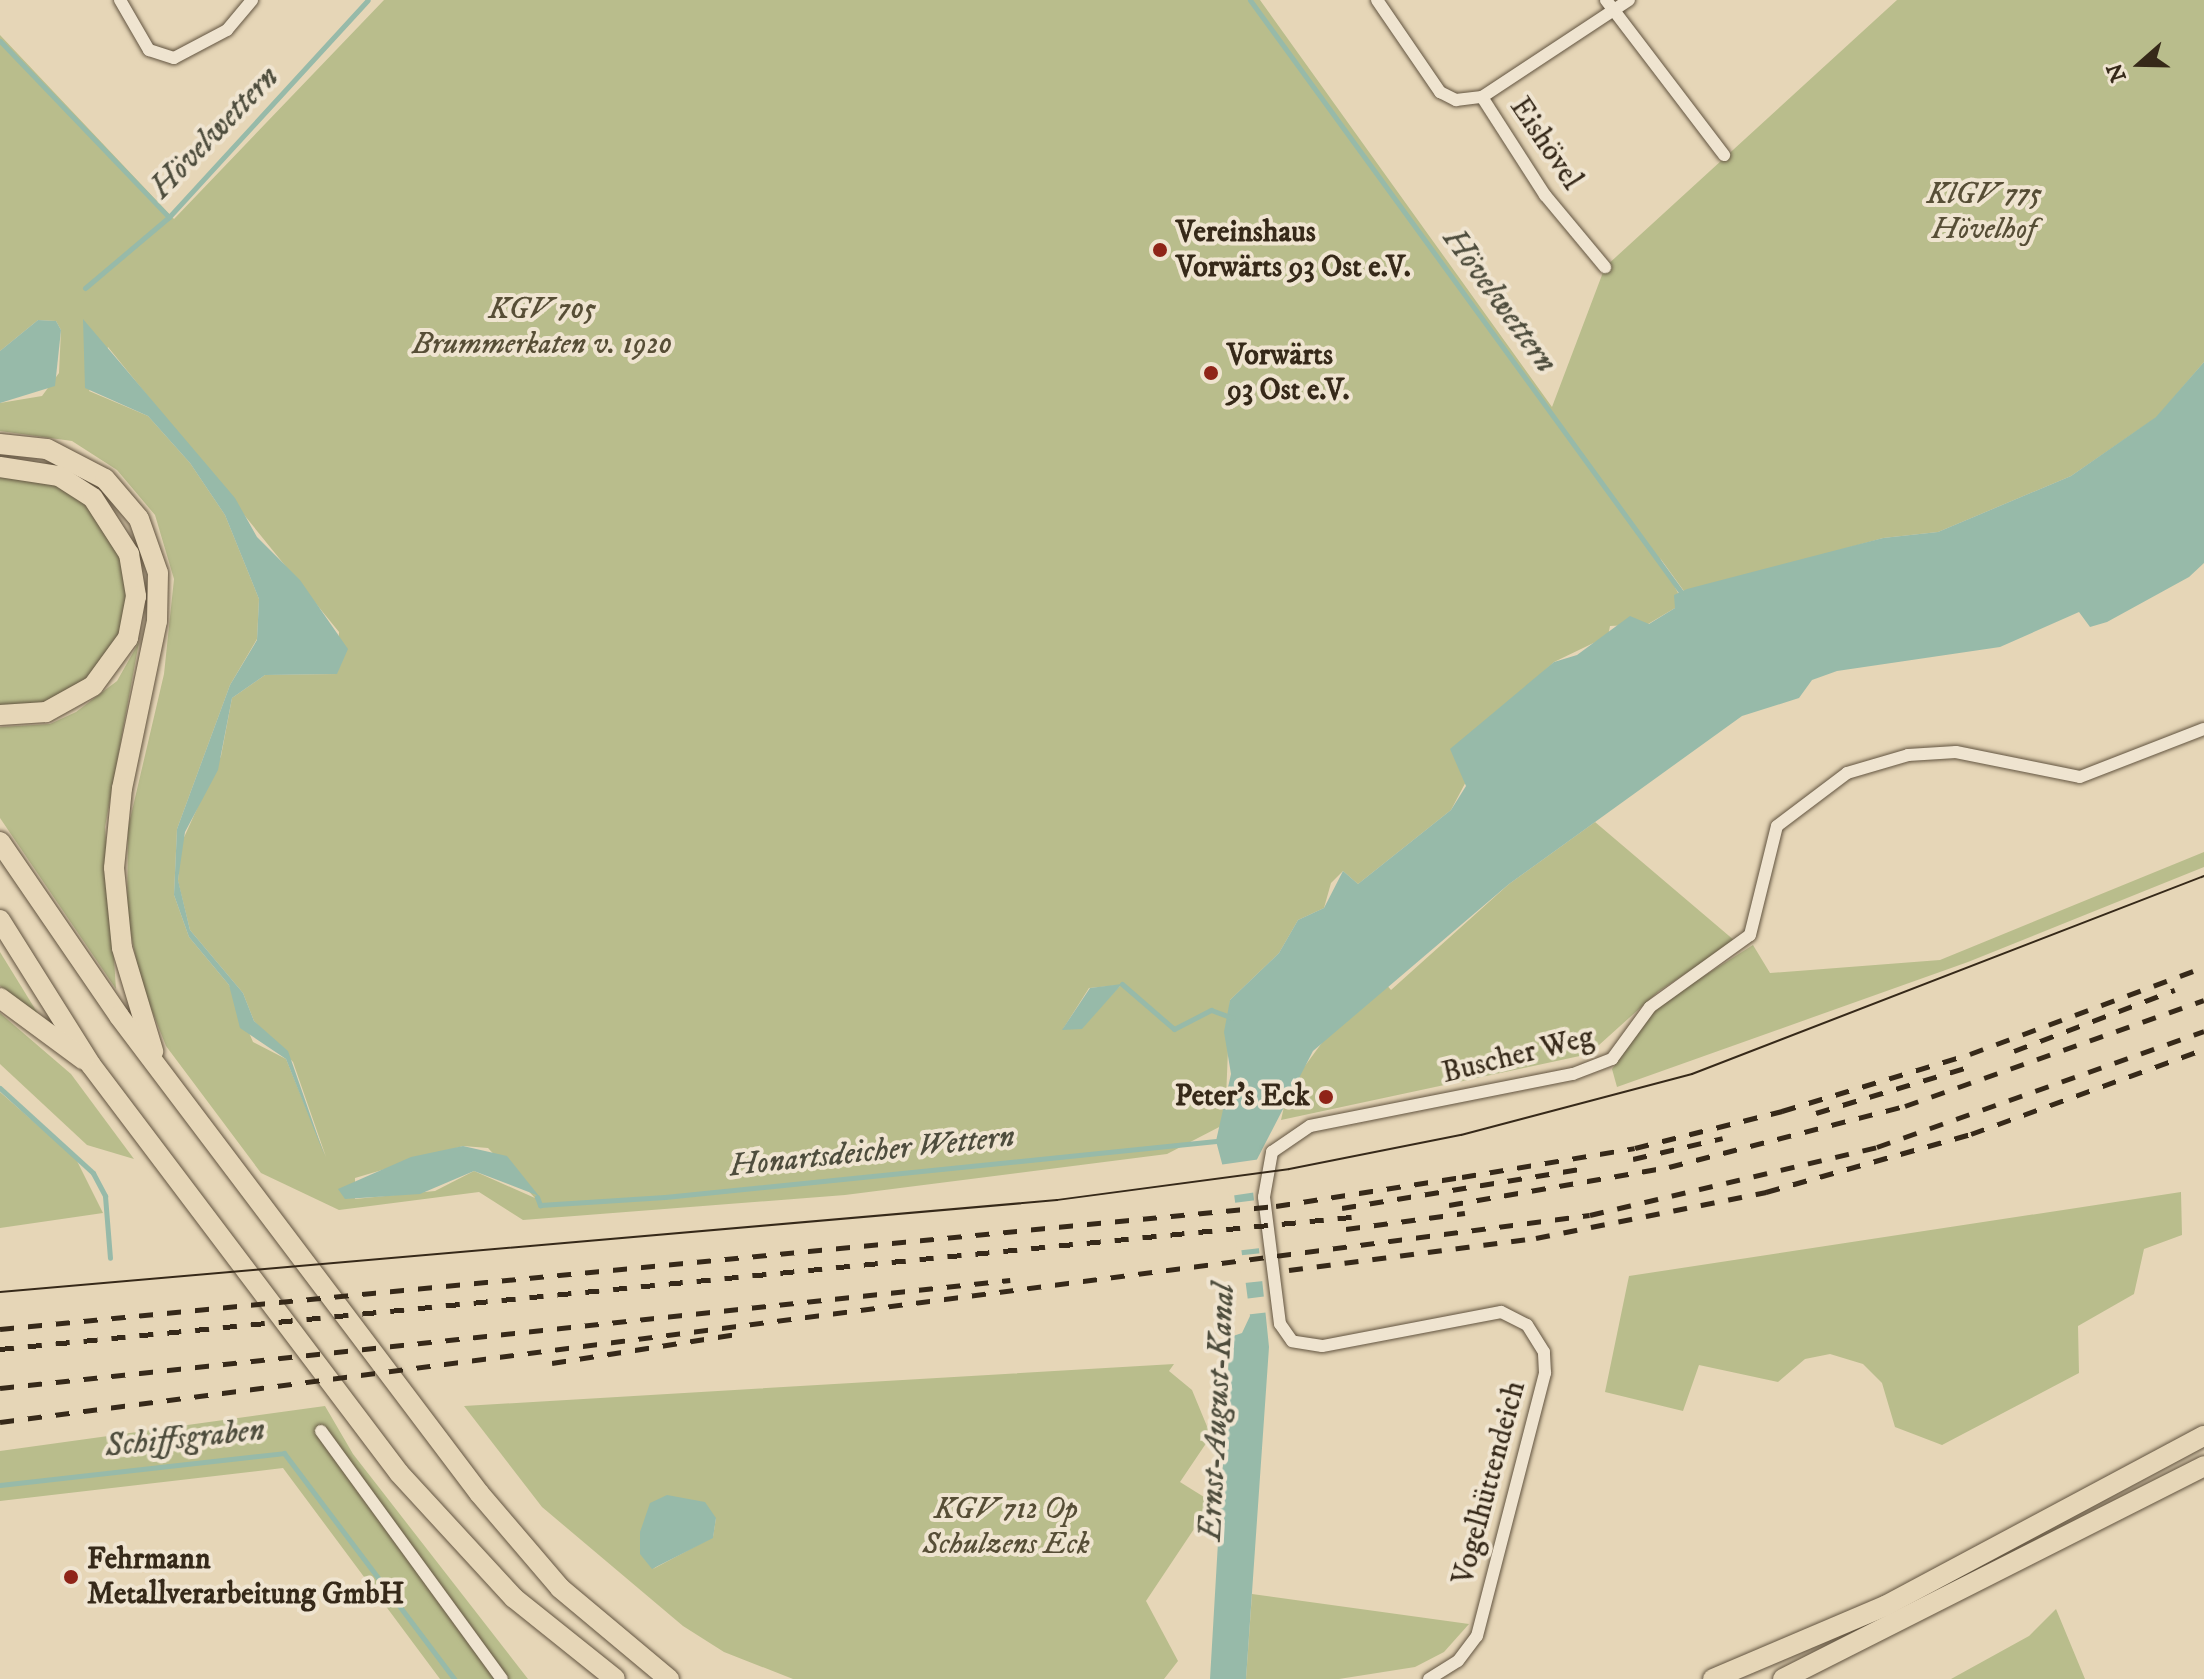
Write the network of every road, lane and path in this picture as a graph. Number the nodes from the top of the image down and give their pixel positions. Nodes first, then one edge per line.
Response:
1 (120, 0) edge
2 (252, 0) edge
3 (1377, 0) edge
4 (1629, 0) edge
5 (1610, 6) edge
6 (1482, 97) junction
7 (1724, 155) dead end
8 (1605, 267) dead end
9 (0, 444) edge
10 (0, 467) edge
11 (0, 715) edge
12 (2204, 729) edge
13 (0, 842) edge
14 (0, 920) edge
15 (0, 998) edge
16 (91, 1065) junction
17 (160, 1070) junction
18 (1300, 1130) joint
19 (321, 1431) dead end
20 (2204, 1436) edge
21 (2204, 1466) edge
22 (502, 1679) edge
23 (615, 1679) edge
24 (669, 1679) edge
25 (1429, 1679) edge
26 (1713, 1679) edge
27 (1783, 1679) edge

1 - 2 street
3 - 6 street, Eishövel
4 - 5 street
5 - 6 street
5 - 7 street
6 - 8 street, Eishövel
9 - 17 highway
10 - 11 highway
12 - 18 street, Buscher Weg
13 - 17 highway
14 - 16 highway
15 - 16 highway
16 - 23 highway
17 - 24 highway
18 - 25 street, Vogelhüttendeich
19 - 22 street
20 - 26 highway
21 - 27 highway

